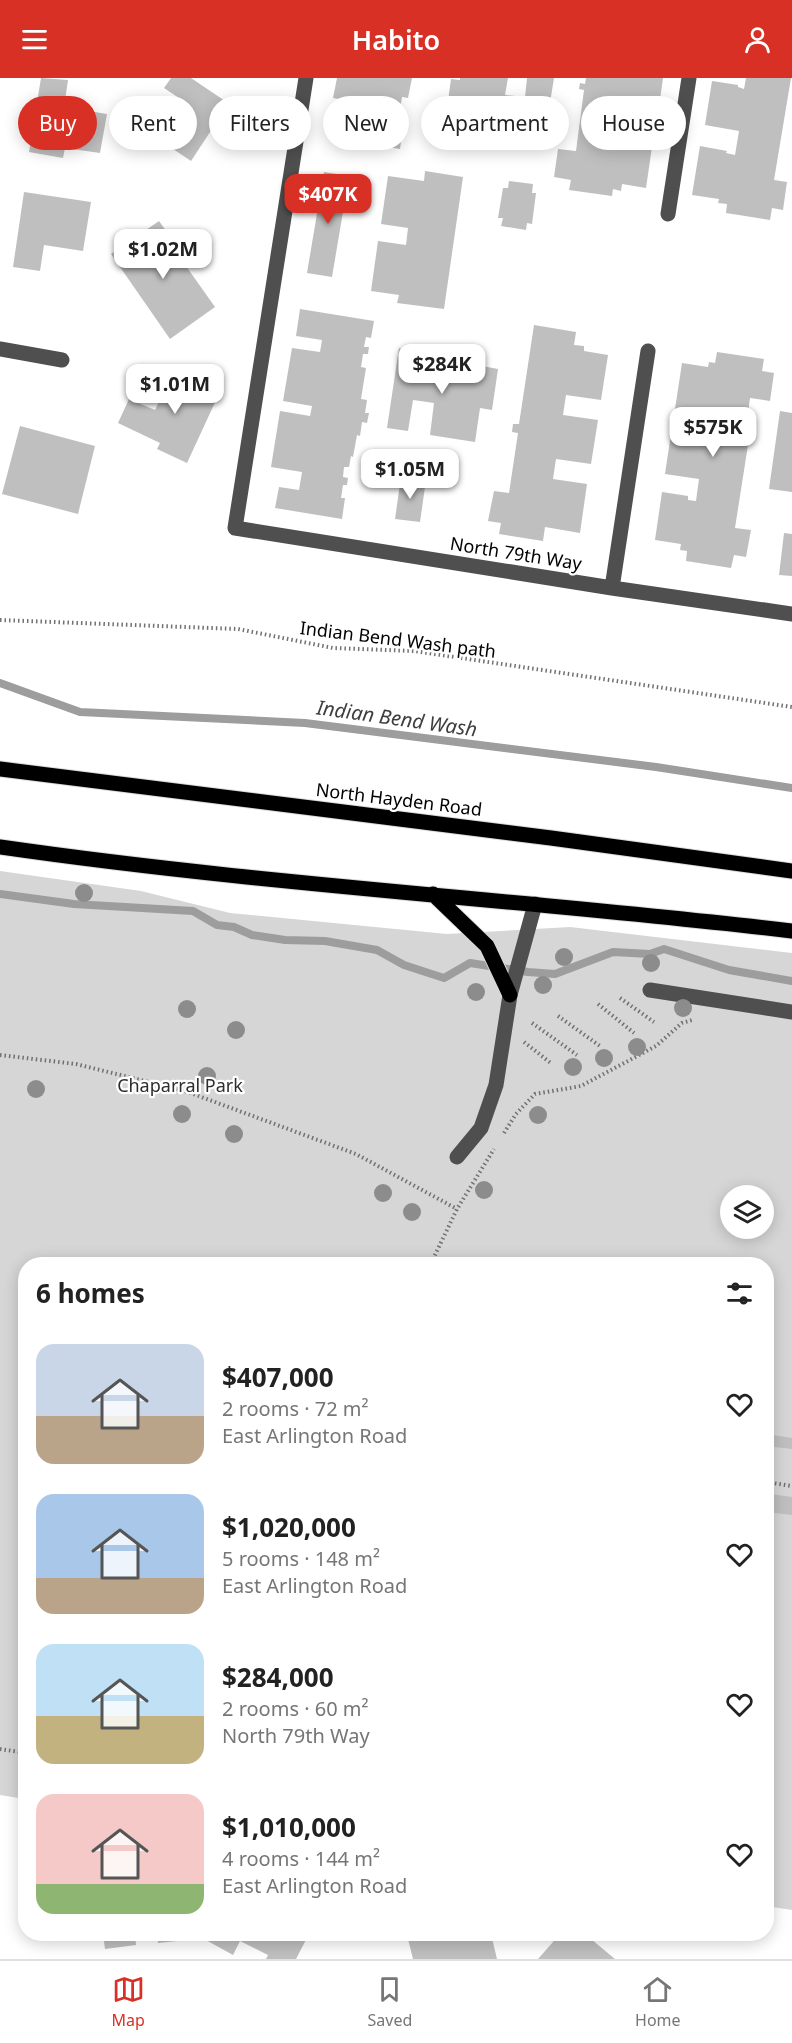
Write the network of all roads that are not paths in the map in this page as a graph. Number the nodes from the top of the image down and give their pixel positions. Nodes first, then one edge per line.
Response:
1 (306, 78) edge
2 (689, 78) edge
3 (668, 214) dead end
4 (0, 349) edge
5 (648, 351) dead end
6 (62, 360) dead end
7 (612, 588) junction
8 (792, 614) edge
9 (0, 769) edge
10 (0, 847) edge
11 (792, 871) edge
12 (433, 894) junction
13 (535, 904) junction
14 (792, 931) edge
15 (650, 990) dead end
16 (510, 995) junction
17 (792, 1012) edge
18 (457, 1157) dead end

1 - 7 street, North 79th Way
2 - 3 street
4 - 6 street
5 - 7 street
7 - 8 street, North 79th Way
9 - 11 main road, North Hayden Road
10 - 12 main road
12 - 13 main road
12 - 16 main road
13 - 14 main road
13 - 16 street
15 - 17 street
16 - 18 street

